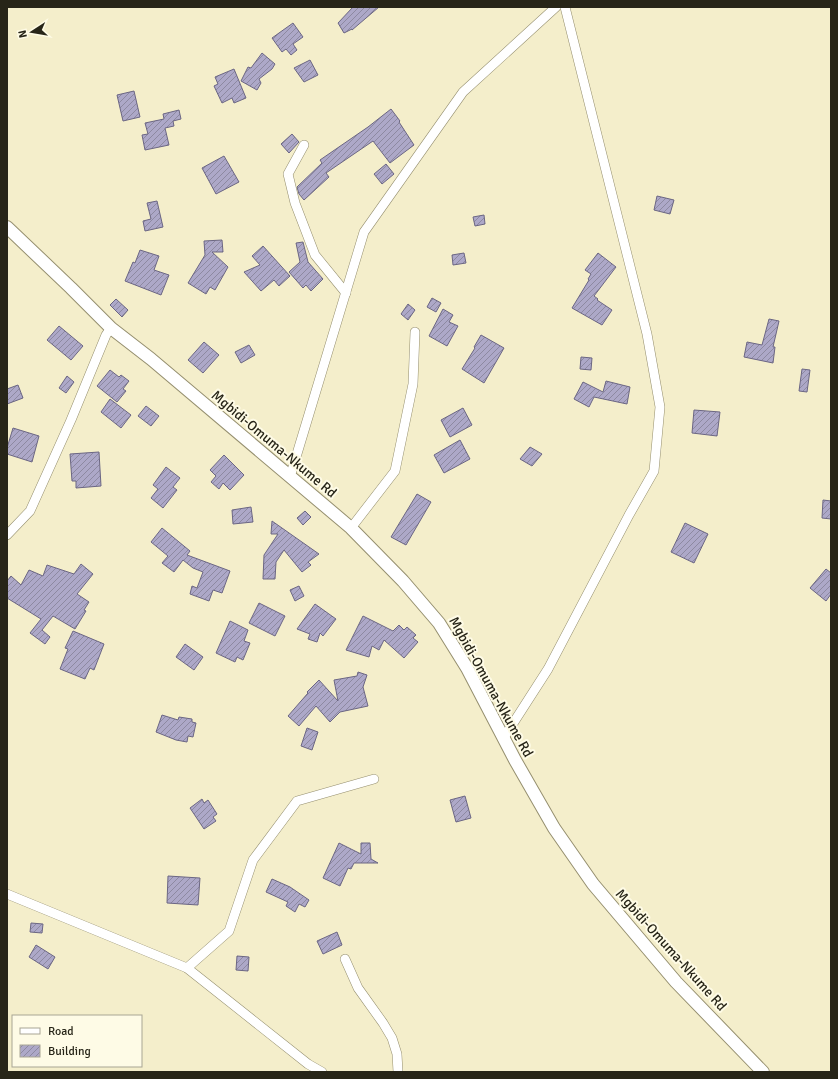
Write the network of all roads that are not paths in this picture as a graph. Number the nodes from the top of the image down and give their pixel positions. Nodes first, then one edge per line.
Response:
1 (556, 7) edge
2 (565, 7) edge
3 (304, 145) dead end
4 (7, 228) edge
5 (346, 293) junction
6 (111, 328) junction
7 (415, 332) dead end
8 (290, 477) junction
9 (351, 528) junction
10 (7, 535) edge
11 (503, 738) junction
12 (374, 779) dead end
13 (7, 894) edge
14 (345, 959) dead end
15 (187, 968) junction
16 (322, 1072) edge
17 (398, 1072) edge
18 (763, 1072) edge

1 - 5 street
2 - 11 street
3 - 5 street
4 - 6 street, Mgbidi-Omuma-Nkume Rd
5 - 8 street
6 - 8 street, Mgbidi-Omuma-Nkume Rd
6 - 10 street
7 - 9 street
8 - 9 street, Mgbidi-Omuma-Nkume Rd
9 - 11 street, Mgbidi-Omuma-Nkume Rd
11 - 18 street, Mgbidi-Omuma-Nkume Rd
12 - 15 street
13 - 15 street
14 - 17 street
15 - 16 street

